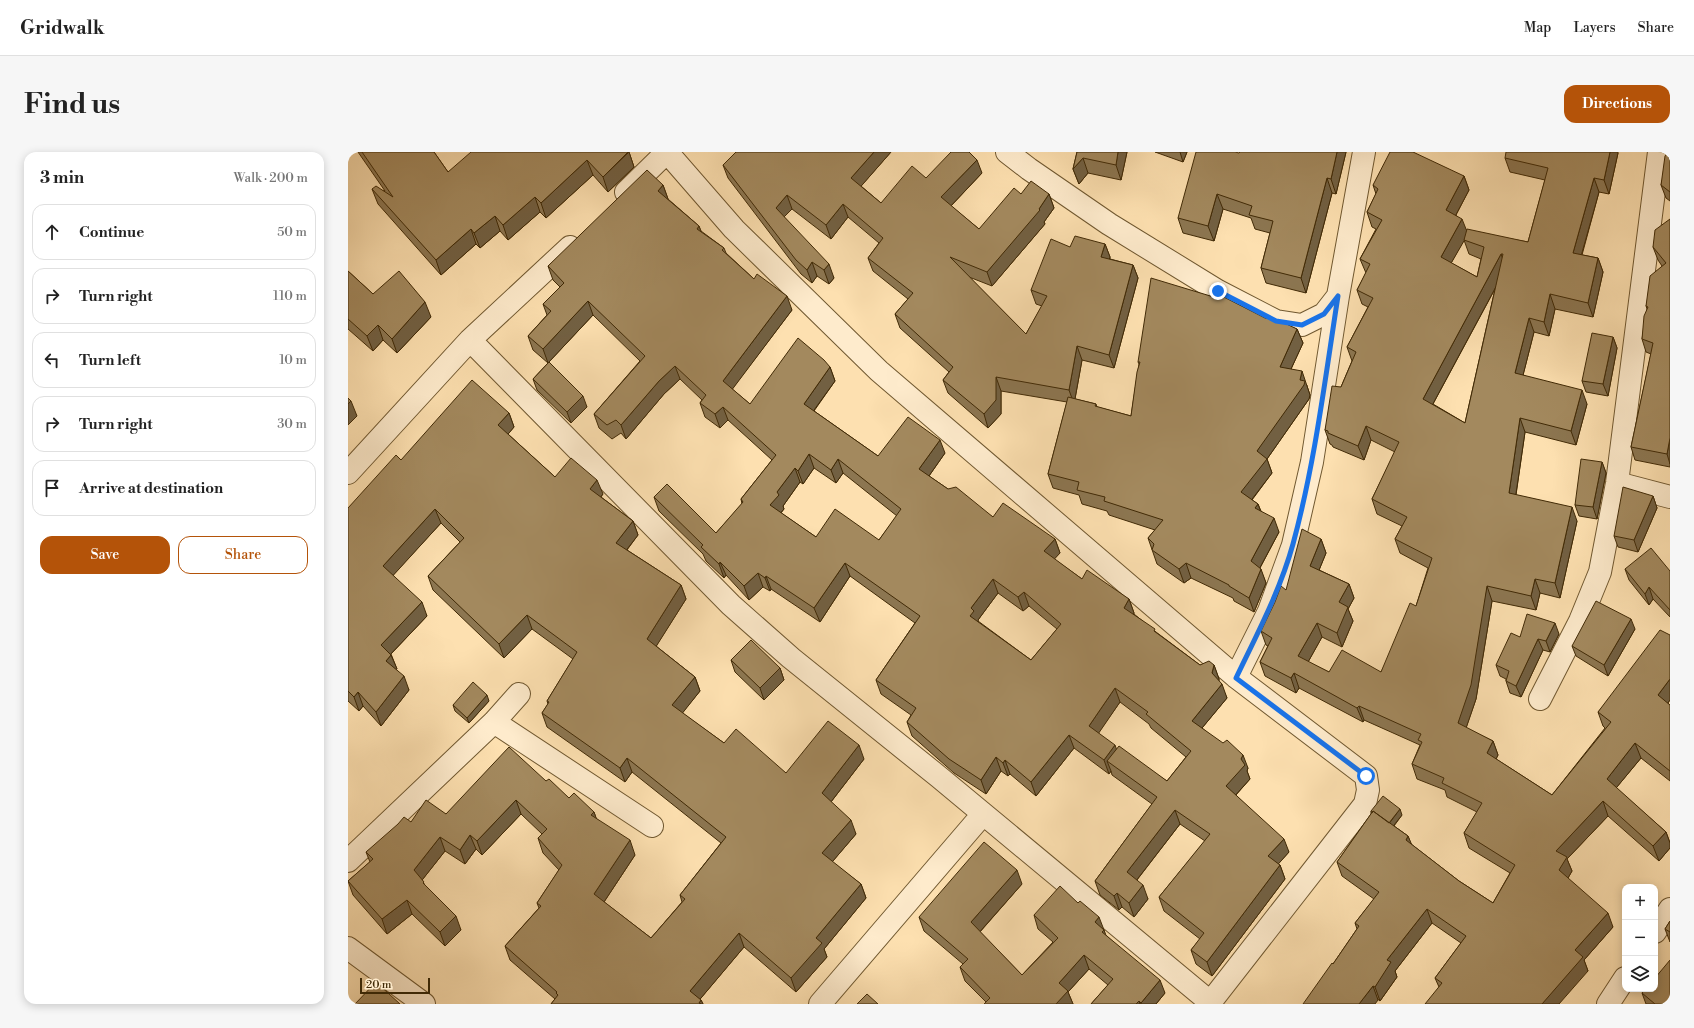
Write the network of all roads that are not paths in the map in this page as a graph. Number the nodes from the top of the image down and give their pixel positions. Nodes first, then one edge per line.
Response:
1 (667, 152) edge
2 (1007, 152) edge
3 (1364, 152) edge
4 (1659, 152) edge
5 (610, 207) edge
6 (582, 235) edge
7 (1338, 296) junction
8 (470, 340) junction
9 (348, 473) edge
10 (1617, 483) junction
11 (1670, 496) edge
12 (1236, 678) junction
13 (519, 694) dead end
14 (1540, 700) dead end
15 (494, 722) junction
16 (983, 814) junction
17 (652, 826) dead end
18 (348, 861) edge
19 (1670, 909) edge
20 (1658, 927) edge
21 (348, 948) edge
22 (1622, 983) edge
23 (1209, 1003) edge
24 (424, 1004) edge
25 (820, 1004) edge
26 (1608, 1004) edge

1 - 5 street
1 - 12 street
2 - 7 street
3 - 7 street
4 - 10 street
6 - 8 street
7 - 12 street
8 - 9 street
8 - 16 street
10 - 11 street
10 - 14 street
12 - 23 street
13 - 15 street
15 - 17 street
15 - 18 street
16 - 23 street
16 - 25 street
19 - 20 street
21 - 24 street
22 - 26 street

